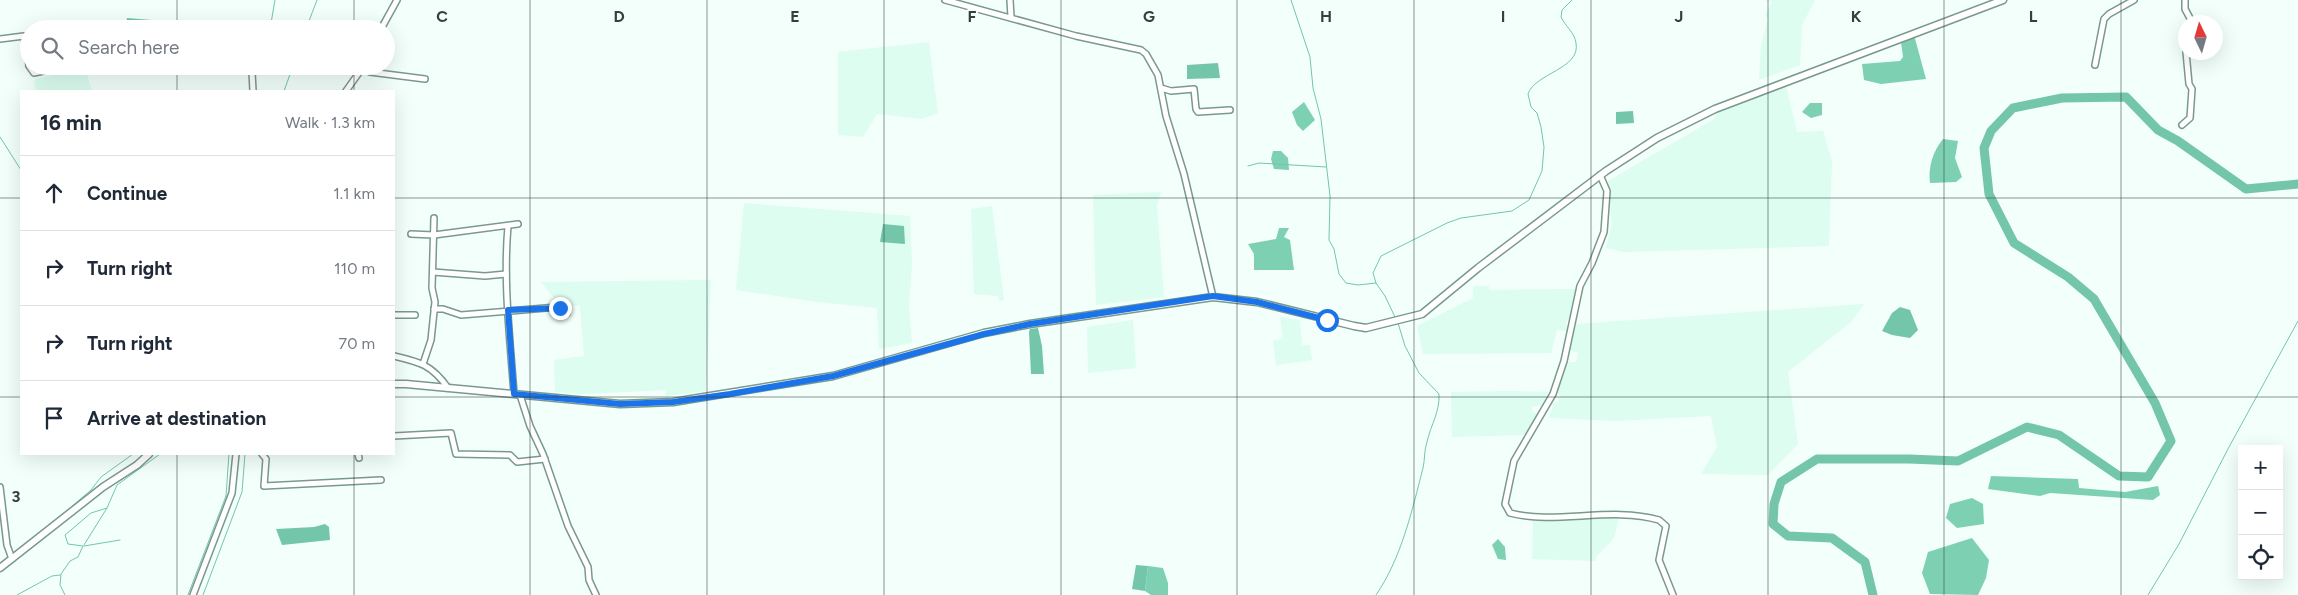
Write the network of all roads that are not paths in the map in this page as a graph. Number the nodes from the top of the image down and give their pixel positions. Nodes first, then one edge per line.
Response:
1 (397, 0) edge
2 (945, 0) edge
3 (1010, 0) edge
4 (2002, 0) edge
5 (2134, 0) edge
6 (2185, 0) edge
7 (2188, 15) edge
8 (1012, 17) junction
9 (386, 20) edge
10 (20, 36) edge
11 (0, 39) edge
12 (2187, 60) edge
13 (2095, 64) dead end
14 (252, 75) edge
15 (357, 75) edge
16 (395, 75) edge
17 (425, 78) dead end
18 (1161, 88) junction
19 (252, 90) edge
20 (347, 90) edge
21 (1230, 110) dead end
22 (2182, 125) dead end
23 (1600, 175) junction
24 (434, 218) dead end
25 (518, 224) dead end
26 (508, 226) junction
27 (411, 234) dead end
28 (434, 235) junction
29 (433, 272) junction
30 (506, 274) junction
31 (1213, 296) junction
32 (434, 309) junction
33 (508, 310) junction
34 (567, 313) dead end
35 (395, 315) edge
36 (415, 315) dead end
37 (395, 356) edge
38 (423, 364) junction
39 (395, 384) edge
40 (448, 388) junction
41 (517, 394) junction
42 (395, 436) edge
43 (148, 455) edge
44 (236, 455) edge
45 (263, 455) edge
46 (545, 459) junction
47 (381, 480) dead end
48 (0, 488) edge
49 (12, 559) junction
50 (0, 568) edge
51 (594, 594) edge
52 (193, 595) edge
53 (1673, 595) edge

1 - 9 street
2 - 8 street
3 - 8 street
4 - 23 main road
5 - 13 street
6 - 7 street
8 - 18 street
10 - 11 street
12 - 22 street
14 - 19 street
15 - 20 street
16 - 17 street
18 - 21 street
18 - 31 street
23 - 31 main road
23 - 53 street
24 - 28 street
25 - 26 street
26 - 28 street
26 - 30 street
27 - 28 street
28 - 29 street
29 - 30 street
29 - 32 street
30 - 33 street
31 - 41 main road
32 - 33 street
32 - 38 street
33 - 34 street
33 - 41 street
35 - 36 street
37 - 38 street
38 - 40 street
39 - 40 main road
40 - 41 main road
41 - 46 street
42 - 46 street
43 - 49 main road
44 - 52 street
45 - 47 street
46 - 51 street
48 - 49 street
49 - 50 main road

